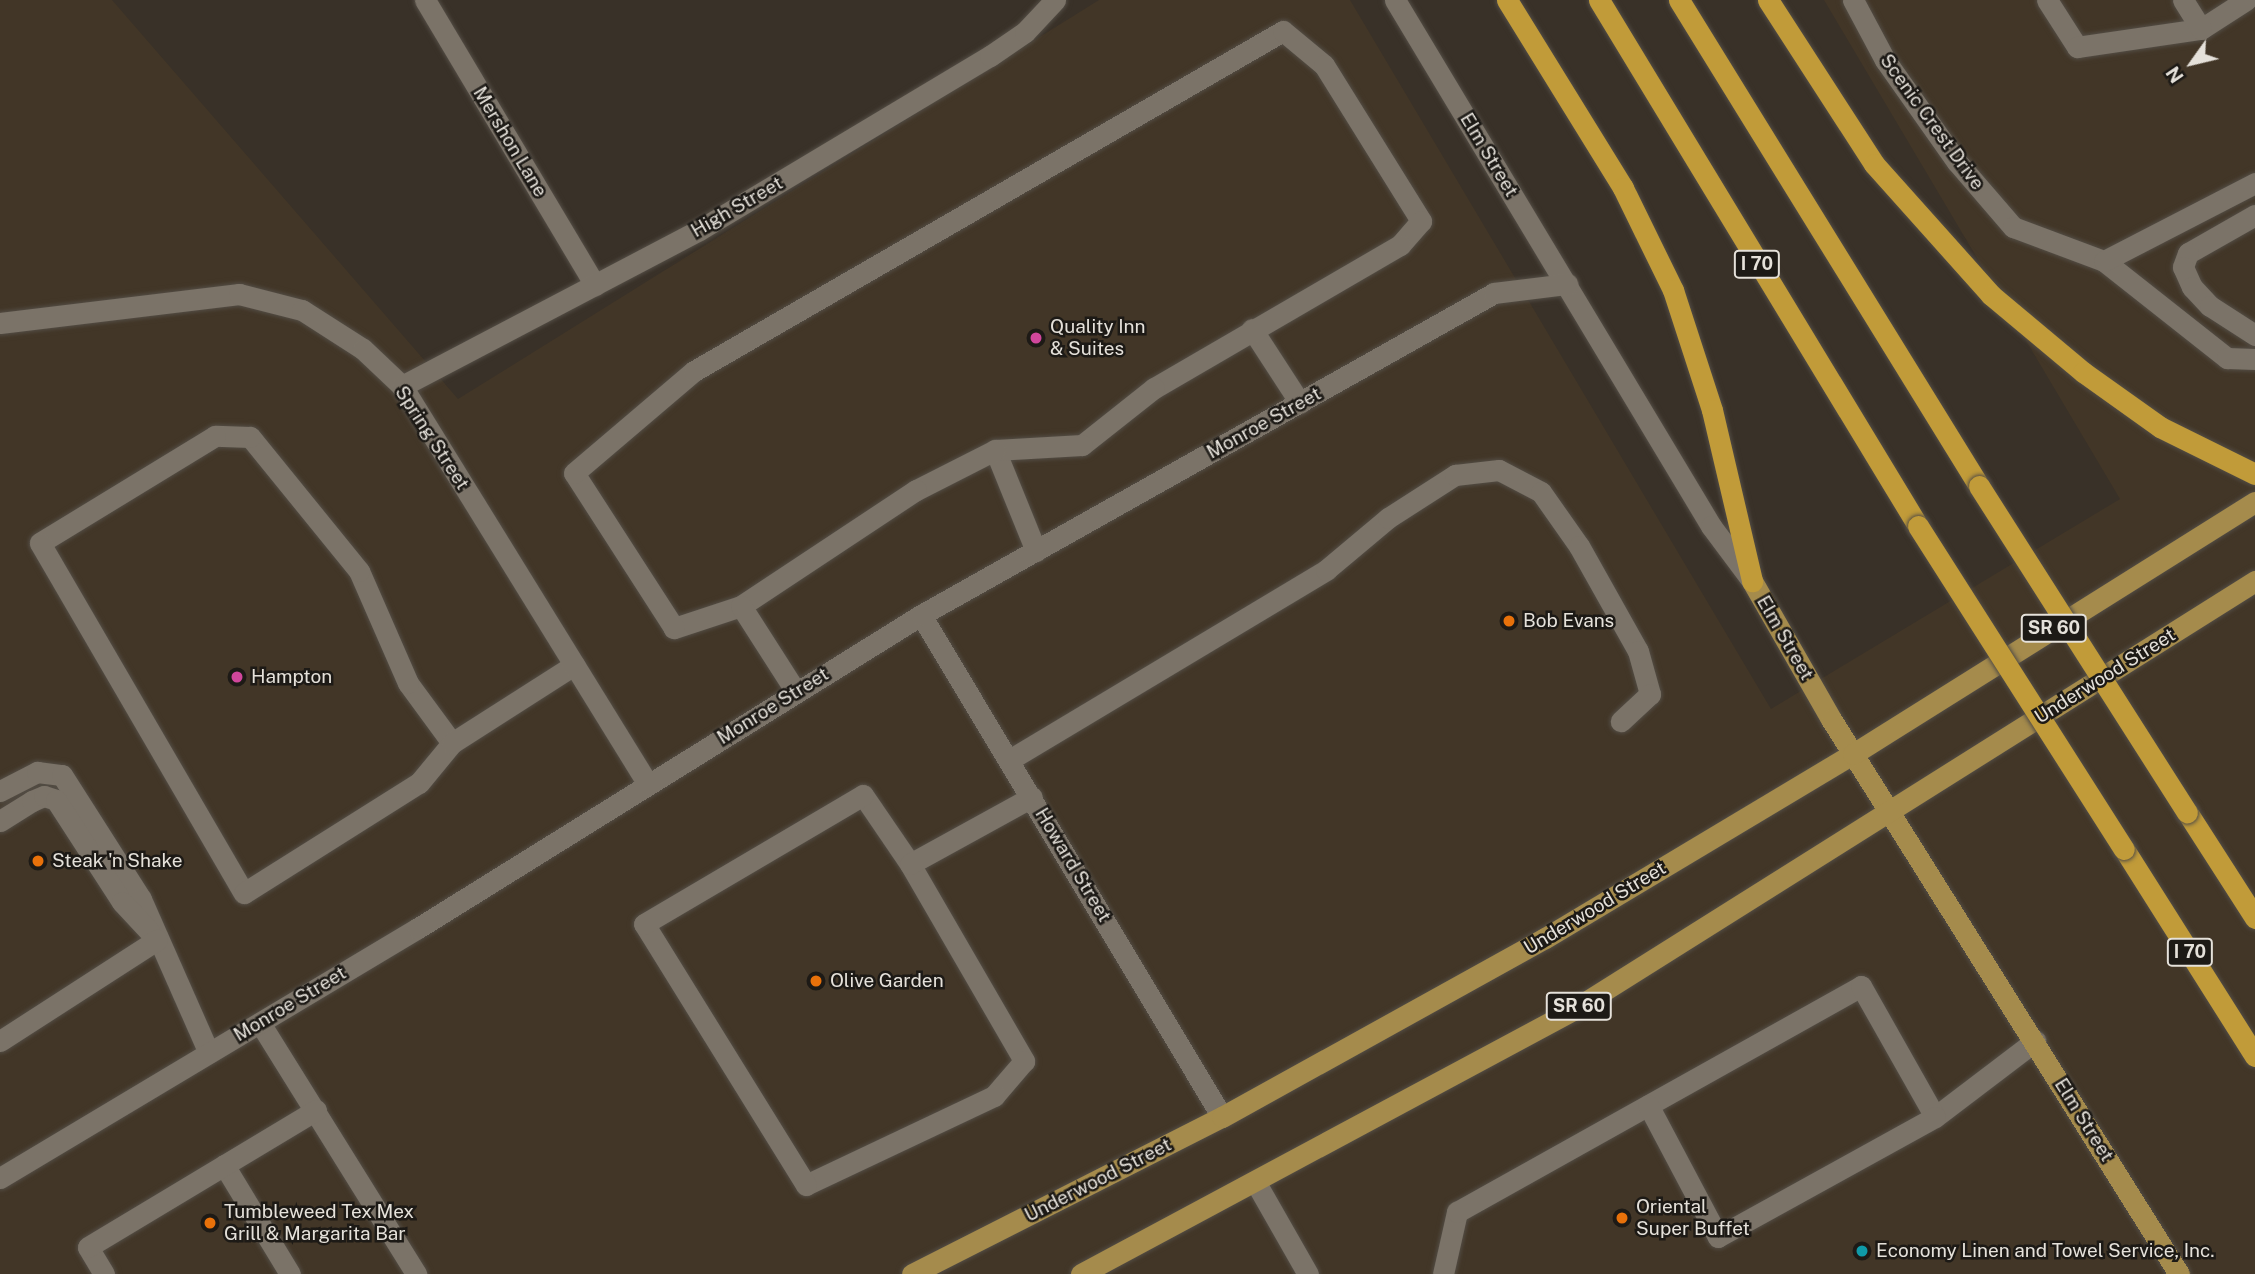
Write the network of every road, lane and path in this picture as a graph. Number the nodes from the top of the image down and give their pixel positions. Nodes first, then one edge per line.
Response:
1 (1055, 0) edge
2 (1395, 0) edge
3 (1507, 0) edge
4 (1599, 0) edge
5 (1679, 0) edge
6 (1768, 0) edge
7 (1853, 0) edge
8 (2047, 0) edge
9 (2183, 0) edge
10 (2246, 0) edge
11 (428, 1) edge
12 (2201, 29) junction
13 (2255, 183) edge
14 (2255, 215) edge
15 (2104, 261) junction
16 (1567, 284) junction
17 (595, 285) junction
18 (0, 323) edge
19 (1252, 329) junction
20 (2255, 335) edge
21 (2255, 359) edge
22 (402, 386) junction
23 (1300, 402) junction
24 (995, 450) junction
25 (2255, 474) edge
26 (2255, 502) edge
27 (1036, 551) junction
28 (1752, 581) junction
29 (2255, 581) edge
30 (741, 606) junction
31 (921, 615) junction
32 (574, 666) junction
33 (796, 692) junction
34 (1621, 721) dead end
35 (452, 743) junction
36 (1853, 754) junction
37 (1009, 760) junction
38 (648, 784) junction
39 (0, 791) edge
40 (1032, 797) junction
41 (1892, 811) junction
42 (0, 821) edge
43 (910, 864) junction
44 (2255, 918) edge
45 (157, 940) junction
46 (260, 1023) junction
47 (0, 1041) edge
48 (2035, 1041) junction
49 (209, 1053) junction
50 (2255, 1056) edge
51 (1648, 1105) junction
52 (316, 1110) junction
53 (1222, 1117) junction
54 (1935, 1118) junction
55 (224, 1165) junction
56 (0, 1178) edge
57 (1256, 1183) junction
58 (2174, 1272) edge
59 (104, 1274) edge
60 (290, 1274) edge
61 (416, 1274) edge
62 (912, 1274) edge
63 (1081, 1274) edge
64 (1308, 1274) edge
65 (1443, 1274) edge

1 - 17 street, High Street
2 - 16 street, Elm Street
3 - 28 highway
4 - 50 highway, I 70, bridge
5 - 44 highway, bridge
6 - 25 highway
7 - 15 street, Scenic Crest Drive
8 - 12 street
9 - 12 street
10 - 12 street
11 - 17 street, Mershon Lane
13 - 15 street
14 - 20 street
15 - 21 street, Scenic Crest Drive
16 - 23 street, Monroe Street
16 - 28 street, Elm Street
17 - 22 street, High Street
18 - 22 street, Spring Street
19 - 23 street
19 - 24 street
19 - 30 street
22 - 32 street, Spring Street
23 - 27 street, Monroe Street
24 - 27 street
24 - 30 street
26 - 36 main road, Underwood Street / SR 60
27 - 31 street, Monroe Street
28 - 36 main road, Elm Street
29 - 41 main road, Underwood Street / SR 60
30 - 33 street
31 - 33 street, Monroe Street
31 - 37 street, Howard Street
32 - 35 street
32 - 38 street, Spring Street
33 - 38 street, Monroe Street
34 - 37 street
35 - 35 street
36 - 41 main road, Elm Street
36 - 53 main road, Underwood Street / SR 60
37 - 40 street, Howard Street
38 - 46 street, Monroe Street
39 - 45 street
40 - 43 street
40 - 53 street, Howard Street
41 - 48 main road, Elm Street
41 - 57 main road, Underwood Street / SR 60
42 - 45 street
43 - 43 street
45 - 47 street
45 - 49 street
46 - 49 street, Monroe Street
46 - 52 street
48 - 54 street
48 - 58 main road, Elm Street
49 - 56 street, Monroe Street
51 - 54 street
51 - 54 street
51 - 65 street
52 - 55 street
52 - 61 street
53 - 62 main road, Underwood Street / SR 60
55 - 59 street
55 - 60 street
57 - 63 main road, Underwood Street / SR 60
57 - 64 street

